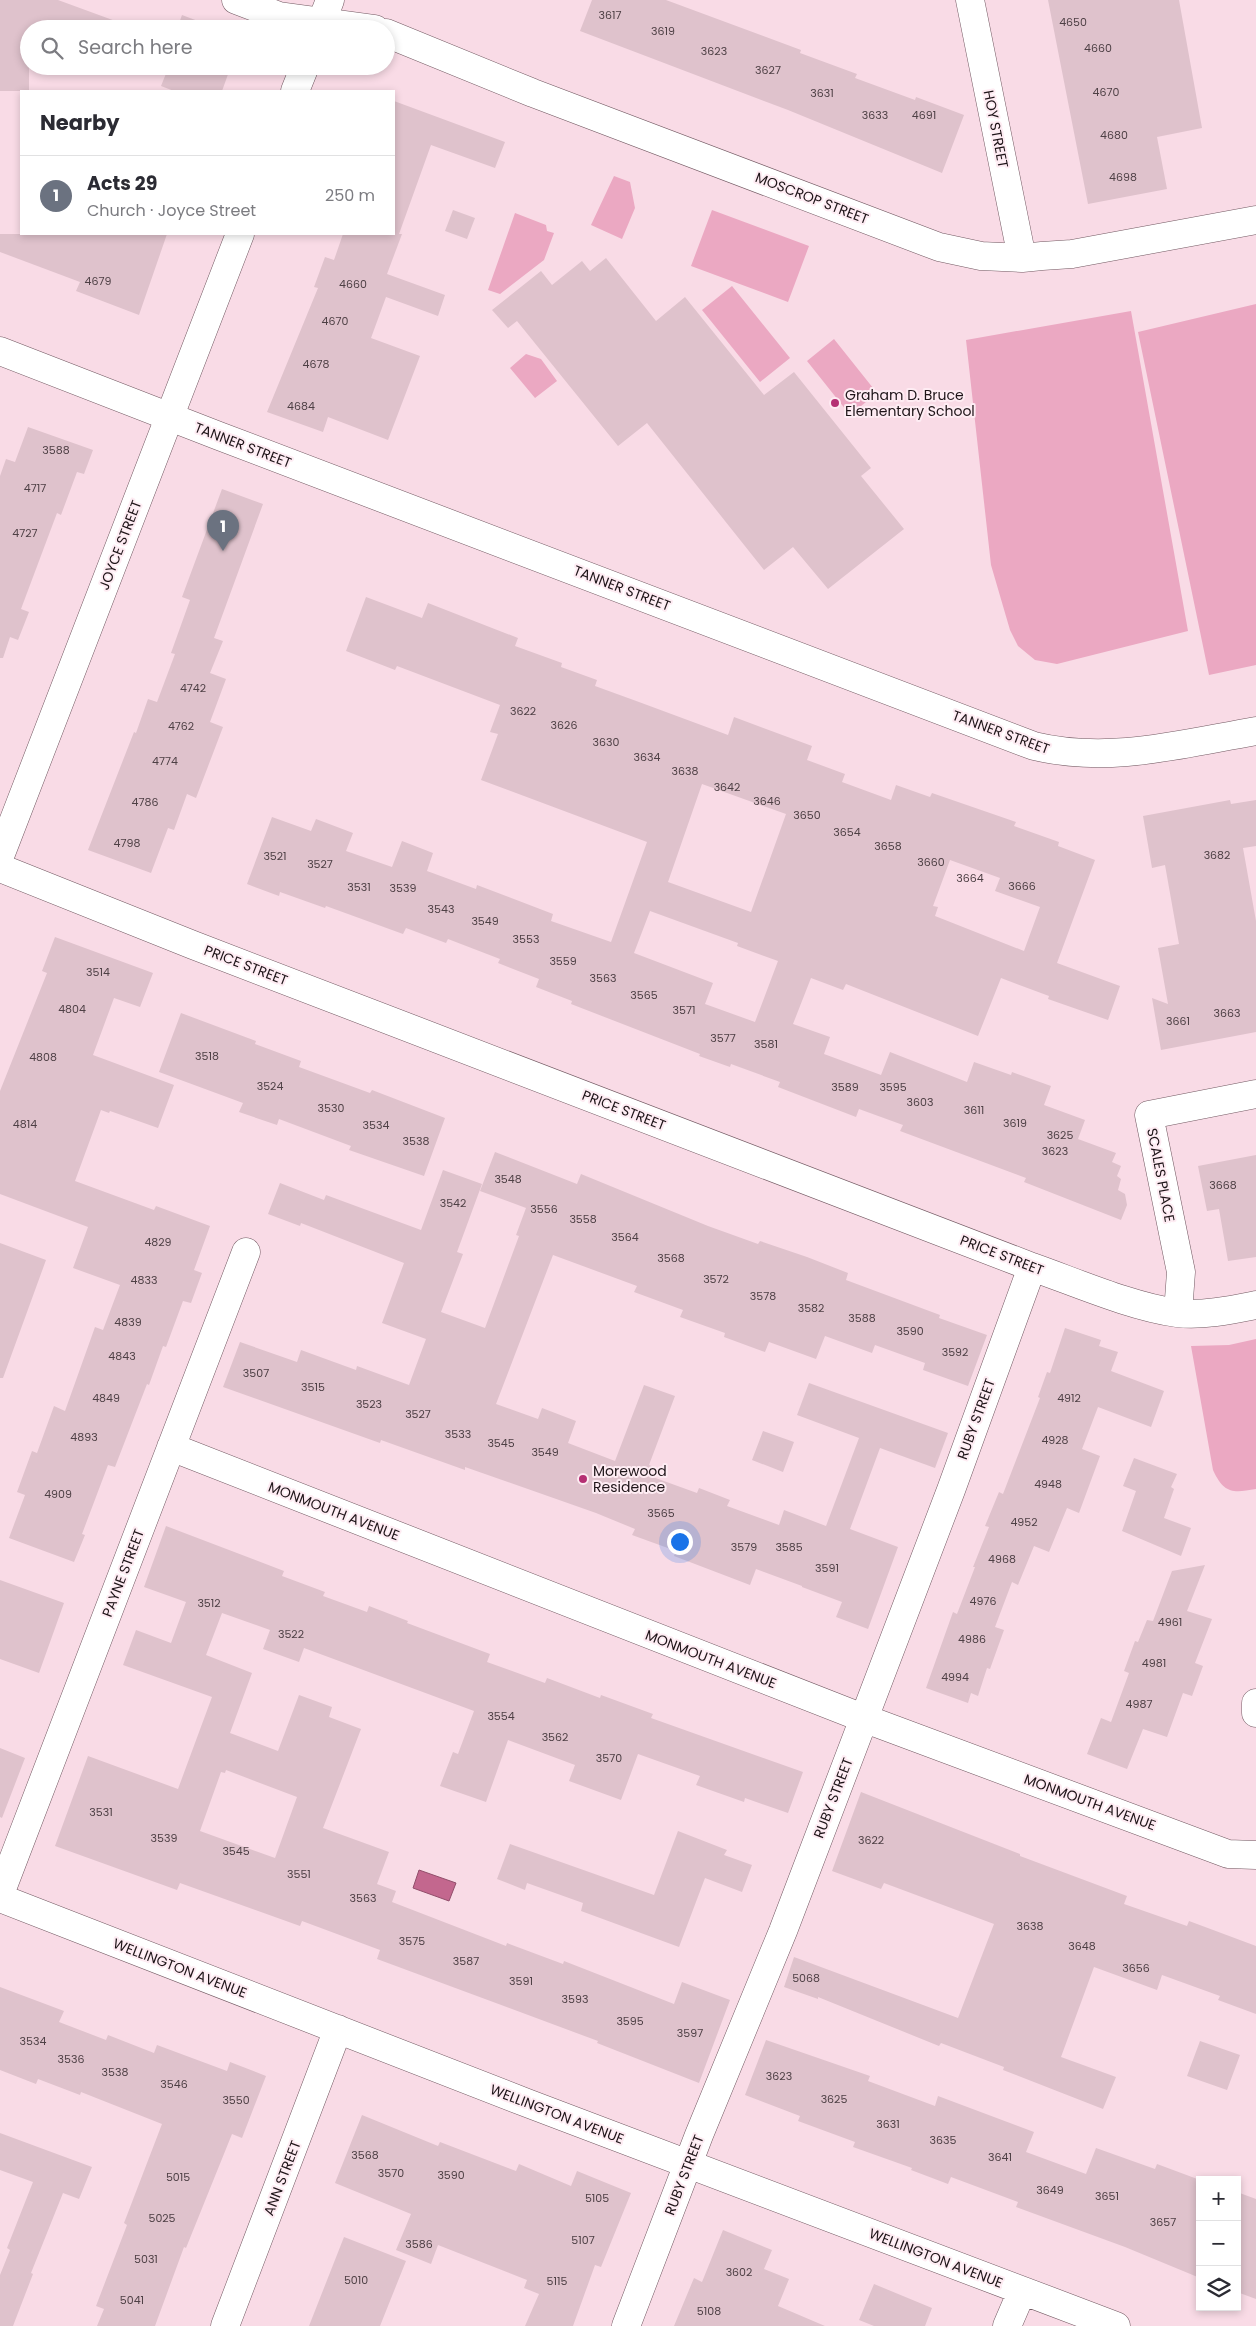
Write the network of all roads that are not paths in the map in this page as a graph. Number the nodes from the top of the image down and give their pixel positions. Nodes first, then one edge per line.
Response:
1 (236, 0) edge
2 (970, 0) edge
3 (324, 17) edge
4 (337, 20) edge
5 (395, 38) edge
6 (301, 75) edge
7 (295, 90) edge
8 (1256, 220) edge
9 (240, 235) edge
10 (1022, 258) junction
11 (0, 351) edge
12 (169, 417) junction
13 (1256, 731) edge
14 (0, 856) edge
15 (0, 868) edge
16 (1256, 1094) edge
17 (246, 1252) dead end
18 (1032, 1266) junction
19 (1256, 1305) edge
20 (1178, 1313) junction
21 (171, 1447) junction
22 (1256, 1703) edge
23 (1256, 1713) edge
24 (863, 1718) junction
25 (1256, 1856) edge
26 (0, 1894) edge
27 (0, 1898) edge
28 (338, 2029) junction
29 (688, 2164) junction
30 (1022, 2291) junction
31 (225, 2326) edge
32 (626, 2326) edge
33 (1007, 2326) edge
34 (1116, 2326) edge

1 - 3 street
2 - 10 street, HOY STREET
3 - 4 street
5 - 10 street, MOSCROP STREET
6 - 7 street
8 - 10 street, MOSCROP STREET
9 - 12 street, JOYCE STREET
11 - 12 street, TANNER STREET
12 - 13 street, TANNER STREET
12 - 14 street, JOYCE STREET
15 - 18 street, PRICE STREET
16 - 20 street, SCALES PLACE
17 - 21 street, PAYNE STREET
18 - 20 street, PRICE STREET
18 - 24 street, RUBY STREET
19 - 20 street, PRICE STREET
21 - 24 street, MONMOUTH AVENUE
21 - 26 street, PAYNE STREET
22 - 23 street
24 - 25 street, MONMOUTH AVENUE
24 - 29 street, RUBY STREET
27 - 28 street, WELLINGTON AVENUE
28 - 29 street, WELLINGTON AVENUE
28 - 31 street, ANN STREET
29 - 30 street, WELLINGTON AVENUE
29 - 32 street, RUBY STREET
30 - 33 street
30 - 34 street, WELLINGTON AVENUE

